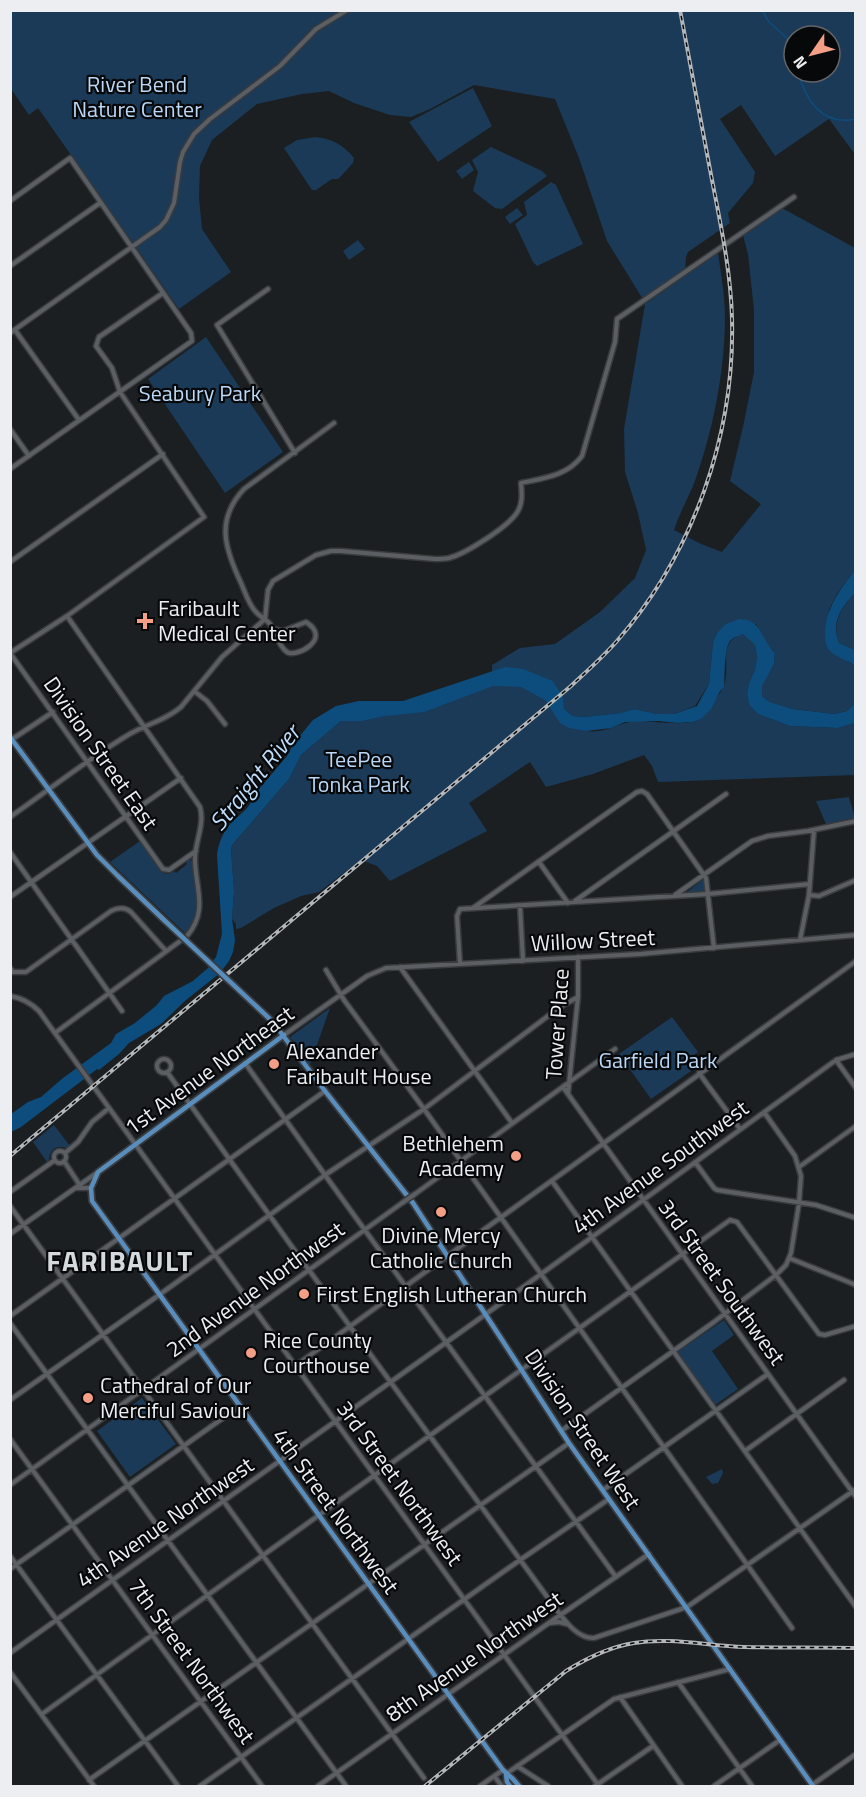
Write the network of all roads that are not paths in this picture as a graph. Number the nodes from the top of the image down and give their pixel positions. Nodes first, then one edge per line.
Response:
1 (347, 10) edge
2 (794, 197) dead end
3 (10, 201) edge
4 (100, 203) junction
5 (132, 248) junction
6 (10, 266) edge
7 (268, 289) dead end
8 (163, 293) junction
9 (15, 330) junction
10 (10, 333) edge
11 (120, 392) junction
12 (79, 420) junction
13 (334, 423) dead end
14 (10, 429) edge
15 (295, 453) junction
16 (164, 454) junction
17 (29, 456) junction
18 (10, 469) edge
19 (10, 562) edge
20 (67, 616) junction
21 (265, 619) junction
22 (273, 629) junction
23 (11, 653) edge
24 (194, 691) junction
25 (53, 712) junction
26 (225, 724) dead end
27 (144, 727) junction
28 (11, 738) edge
29 (88, 763) junction
30 (181, 778) junction
31 (49, 790) junction
32 (726, 794) dead end
33 (10, 817) edge
34 (126, 817) junction
35 (855, 821) edge
36 (814, 830) junction
37 (673, 832) junction
38 (88, 843) junction
39 (196, 851) junction
40 (11, 855) edge
41 (539, 862) junction
42 (704, 874) junction
43 (855, 879) edge
44 (32, 882) junction
45 (810, 884) junction
46 (708, 894) junction
47 (809, 895) junction
48 (10, 897) edge
49 (674, 897) junction
50 (570, 903) junction
51 (520, 906) junction
52 (472, 909) junction
53 (855, 935) edge
54 (73, 940) junction
55 (800, 940) junction
56 (714, 948) junction
57 (166, 951) junction
58 (578, 957) junction
59 (523, 961) junction
60 (855, 961) edge
61 (460, 964) junction
62 (400, 967) junction
63 (12, 970) edge
64 (326, 970) dead end
65 (109, 992) junction
66 (340, 995) junction
67 (10, 996) edge
68 (578, 997) junction
69 (122, 1011) dead end
70 (55, 1033) junction
71 (284, 1035) junction
72 (615, 1049) dead end
73 (855, 1054) edge
74 (836, 1060) junction
75 (245, 1063) junction
76 (474, 1070) junction
77 (167, 1072) dead end
78 (699, 1073) junction
79 (569, 1082) junction
80 (563, 1087) junction
81 (855, 1088) edge
82 (325, 1091) junction
83 (568, 1094) junction
84 (191, 1104) junction
85 (109, 1108) junction
86 (424, 1109) junction
87 (764, 1112) junction
88 (286, 1119) junction
89 (512, 1123) junction
90 (855, 1126) edge
91 (740, 1129) junction
92 (135, 1144) junction
93 (604, 1144) junction
94 (369, 1147) junction
95 (65, 1153) junction
96 (230, 1159) junction
97 (55, 1160) junction
98 (64, 1161) junction
99 (461, 1161) junction
100 (695, 1162) junction
101 (799, 1167) junction
102 (98, 1172) junction
103 (325, 1175) junction
104 (552, 1181) junction
105 (79, 1184) junction
106 (91, 1188) junction
107 (73, 1189) junction
108 (10, 1192) edge
109 (174, 1199) junction
110 (642, 1199) junction
111 (799, 1203) junction
112 (10, 1206) edge
113 (270, 1215) junction
114 (501, 1217) junction
115 (855, 1218) edge
116 (24, 1224) junction
117 (365, 1229) junction
118 (10, 1234) edge
119 (592, 1237) junction
120 (119, 1239) junction
121 (682, 1254) junction
122 (214, 1255) junction
123 (447, 1255) junction
124 (789, 1258) junction
125 (309, 1270) junction
126 (541, 1274) junction
127 (776, 1275) junction
128 (63, 1279) junction
129 (855, 1285) edge
130 (406, 1287) junction
131 (630, 1291) junction
132 (159, 1295) junction
133 (255, 1309) junction
134 (486, 1314) junction
135 (724, 1314) junction
136 (10, 1316) edge
137 (10, 1323) edge
138 (855, 1326) edge
139 (350, 1327) junction
140 (579, 1328) junction
141 (103, 1334) junction
142 (446, 1342) junction
143 (199, 1350) junction
144 (673, 1350) junction
145 (295, 1366) junction
146 (522, 1369) junction
147 (48, 1374) junction
148 (768, 1374) junction
149 (844, 1380) dead end
150 (391, 1382) junction
151 (622, 1388) junction
152 (144, 1390) junction
153 (485, 1396) junction
154 (10, 1400) edge
155 (240, 1406) junction
156 (716, 1411) junction
157 (797, 1415) junction
158 (335, 1421) junction
159 (89, 1430) junction
160 (561, 1431) junction
161 (430, 1436) junction
162 (10, 1439) edge
163 (569, 1443) junction
164 (184, 1445) junction
165 (665, 1448) junction
166 (745, 1451) junction
167 (280, 1461) junction
168 (536, 1466) junction
169 (32, 1469) junction
170 (375, 1476) junction
171 (10, 1485) edge
172 (128, 1485) junction
173 (603, 1490) junction
174 (854, 1490) edge
175 (855, 1497) edge
176 (609, 1499) junction
177 (224, 1501) junction
178 (480, 1504) junction
179 (320, 1515) junction
180 (576, 1522) junction
181 (72, 1524) junction
182 (799, 1527) junction
183 (168, 1540) junction
184 (424, 1544) junction
185 (649, 1554) junction
186 (264, 1555) junction
187 (10, 1556) edge
188 (520, 1560) junction
189 (16, 1564) junction
190 (748, 1564) junction
191 (10, 1569) edge
192 (616, 1577) junction
193 (112, 1579) junction
194 (368, 1583) junction
195 (208, 1595) junction
196 (464, 1599) junction
197 (687, 1607) junction
198 (855, 1607) edge
199 (560, 1616) junction
200 (57, 1619) junction
201 (312, 1623) junction
202 (548, 1624) junction
203 (572, 1628) junction
204 (792, 1628) dead end
205 (153, 1634) junction
206 (408, 1639) junction
207 (10, 1653) edge
208 (504, 1654) junction
209 (256, 1662) junction
210 (730, 1669) junction
211 (10, 1672) edge
212 (97, 1675) junction
213 (352, 1678) junction
214 (678, 1682) junction
215 (448, 1694) junction
216 (620, 1697) junction
217 (201, 1701) junction
218 (42, 1714) junction
219 (296, 1718) junction
220 (393, 1734) junction
221 (562, 1735) junction
222 (780, 1740) junction
223 (145, 1741) junction
224 (653, 1746) junction
225 (855, 1754) edge
226 (241, 1757) junction
227 (517, 1766) junction
228 (739, 1769) junction
229 (504, 1772) junction
230 (337, 1774) junction
231 (494, 1776) junction
232 (424, 1778) dead end
233 (89, 1780) junction
234 (94, 1786) edge
235 (178, 1786) edge
236 (200, 1786) edge
237 (262, 1786) edge
238 (318, 1786) edge
239 (346, 1786) edge
240 (480, 1786) edge
241 (502, 1786) edge
242 (510, 1786) edge
243 (519, 1786) edge
244 (548, 1786) edge
245 (597, 1786) edge
246 (682, 1786) edge
247 (714, 1786) edge
248 (752, 1786) edge
249 (812, 1786) edge

1 - 5 street
2 - 21 street
3 - 4 street
4 - 5 street
4 - 6 street
5 - 8 street
5 - 9 street
7 - 15 street
8 - 11 street
8 - 11 street
9 - 10 street
9 - 12 street
11 - 12 street
11 - 16 street
12 - 17 street
13 - 15 street
14 - 17 street
15 - 21 street
16 - 19 street
16 - 20 street
17 - 18 street
20 - 23 street
20 - 27 street
21 - 22 street
21 - 24 street
22 - 22 street
23 - 25 street, Division Street East
24 - 26 street
24 - 27 street
25 - 28 street
25 - 29 street, Division Street East
27 - 29 street
27 - 30 street
28 - 31 main road
29 - 31 street
29 - 34 street, Division Street East
30 - 34 street
30 - 39 street
31 - 33 street
31 - 38 main road
32 - 37 street
34 - 38 street
34 - 39 street, Division Street East
35 - 36 street
36 - 42 street
36 - 45 street
37 - 41 street
37 - 42 street
37 - 50 street
38 - 44 street
38 - 71 main road, bridge
39 - 57 street
40 - 44 street
41 - 50 street
41 - 52 street
42 - 46 street
42 - 49 street
43 - 47 street
44 - 48 street
44 - 54 street
45 - 46 street
45 - 47 street
46 - 49 street
46 - 56 street
47 - 55 street
49 - 50 street
50 - 51 street
51 - 52 street
51 - 59 street
52 - 61 street
53 - 55 street, Willow Street
54 - 57 street
54 - 63 street
54 - 65 street
55 - 56 street, Willow Street
56 - 58 street, Willow Street
57 - 65 street
58 - 59 street, Willow Street
58 - 68 street, Tower Place
59 - 61 street, Willow Street
60 - 78 street
61 - 62 street, Willow Street
62 - 66 street, Willow Street
62 - 76 street
64 - 66 street
65 - 69 street
65 - 70 street
66 - 71 street, 1st Avenue Northeast
66 - 86 street
67 - 70 street, 3rd Street Northwest
68 - 76 street
68 - 79 street, Tower Place
70 - 85 street, 3rd Street Northwest
71 - 75 main road, 1st Avenue Northeast
71 - 82 main road
72 - 79 street, 2nd Avenue Northwest
73 - 74 street, 4th Avenue Southwest
74 - 81 street
74 - 87 street, 4th Avenue Southwest
75 - 84 main road, 1st Avenue Northeast
75 - 88 street
76 - 86 street
76 - 89 street
77 - 84 street
78 - 91 street
78 - 93 street
79 - 80 street, 2nd Avenue Northwest
79 - 83 street, Tower Place
80 - 83 street, 3rd Street Southwest
80 - 89 street, 2nd Avenue Northwest
82 - 88 street
82 - 94 main road, Division Street West
83 - 93 street, 3rd Street Southwest
84 - 92 main road, 1st Avenue Northeast
84 - 96 street
85 - 92 street, 3rd Street Northwest
85 - 95 street
86 - 94 street
86 - 99 street
87 - 91 street, 4th Avenue Southwest
87 - 101 street
88 - 96 street
88 - 103 street
89 - 99 street, 2nd Avenue Northwest
90 - 101 street
91 - 100 street, 4th Avenue Southwest
92 - 102 main road, 1st Avenue Northeast
92 - 109 street, 3rd Street Northwest
93 - 104 street
93 - 110 street, 3rd Street Southwest
94 - 103 street
94 - 123 main road, Division Street West
95 - 97 street
95 - 98 street
96 - 109 street
96 - 113 street
97 - 98 street
97 - 108 street
98 - 105 street
99 - 114 street
99 - 117 street, 2nd Avenue Northwest, bridge
100 - 110 street, 4th Avenue Southwest
100 - 111 street
101 - 111 street
102 - 105 street, 1st Avenue Northeast
102 - 106 main road, 1st Avenue Northeast
103 - 113 street
103 - 117 street
104 - 114 street
104 - 119 street
105 - 107 street, 1st Avenue Northeast
106 - 107 street
106 - 120 main road, 4th Street Northwest
107 - 116 street, 1st Avenue Northeast
109 - 120 street
109 - 122 street, 3rd Street Northwest
110 - 119 street, 4th Avenue Southwest
110 - 121 street, 3rd Street Southwest
111 - 115 street
111 - 124 street
112 - 116 street
113 - 122 street
113 - 125 street
114 - 123 street
114 - 126 street
116 - 118 street, 1st Avenue Northeast
116 - 128 street
117 - 125 street, 2nd Avenue Northwest
117 - 130 street
119 - 126 street, 4th Avenue Southwest
119 - 131 street
120 - 128 street
120 - 132 main road, 4th Street Northwest
121 - 127 street
121 - 131 street
121 - 135 street, 3rd Street Southwest
122 - 132 street
122 - 133 street, 3rd Street Northwest
123 - 130 street
123 - 134 main road, Division Street West
124 - 127 street
124 - 129 street
125 - 133 street, 2nd Avenue Northwest
125 - 139 street
126 - 134 street, 4th Avenue Southwest
126 - 140 street
127 - 135 street
127 - 138 street
128 - 136 street
128 - 141 street
130 - 139 street
130 - 142 street
131 - 140 street
131 - 144 street
132 - 141 street
132 - 143 main road, 4th Street Northwest
133 - 143 street, 2nd Avenue Northwest
133 - 145 street, 3rd Street Northwest
134 - 142 street, 4th Avenue Northwest
134 - 146 main road, Division Street West
135 - 144 street
135 - 148 street, 3rd Street Southwest
137 - 147 street
139 - 145 street
139 - 150 street
140 - 146 street
140 - 151 street
141 - 147 street
141 - 152 street
142 - 150 street, 4th Avenue Northwest
142 - 153 street
143 - 152 street, 2nd Avenue Northwest
143 - 155 main road, 4th Street Northwest
144 - 151 street
144 - 156 street
145 - 158 street, 3rd Street Northwest
146 - 153 street
146 - 160 main road, Division Street West
147 - 154 street
147 - 159 street
148 - 156 street
148 - 157 street, 3rd Street Southwest
149 - 157 street
150 - 158 street, 4th Avenue Northwest
150 - 161 street
151 - 160 street
151 - 165 street
152 - 159 street, 2nd Avenue Northwest
152 - 164 street
153 - 161 street
153 - 168 street
155 - 164 street
155 - 167 main road, 4th Street Northwest
156 - 165 street
156 - 166 street
157 - 166 street
157 - 174 street, 3rd Street Southwest
158 - 167 street, 4th Avenue Northwest
158 - 170 street, 3rd Street Northwest
159 - 169 street, 2nd Avenue Northwest
159 - 172 street
160 - 163 main road, Division Street West
161 - 170 street
161 - 178 street
162 - 169 street, 7th Street Northwest
163 - 168 street
163 - 173 main road, Division Street West
164 - 172 street
164 - 177 street
165 - 173 street
165 - 190 street
166 - 182 street
167 - 177 street, 4th Avenue Northwest
167 - 179 main road, 4th Street Northwest
168 - 178 street
168 - 180 street
169 - 171 street, 2nd Avenue Northwest
169 - 181 street, 7th Street Northwest
170 - 179 street
170 - 184 street, 3rd Street Northwest
172 - 181 street
172 - 183 street
173 - 176 main road, Division Street West
174 - 175 street, 3rd Street Southwest
174 - 182 street
176 - 180 street
176 - 185 main road, Division Street West
177 - 183 street, 4th Avenue Northwest
177 - 186 street
178 - 184 street
178 - 188 street
179 - 186 street
179 - 194 main road, 4th Street Northwest
180 - 188 street
180 - 192 street
181 - 189 street
181 - 193 street, 7th Street Northwest
182 - 190 street
182 - 198 street
183 - 193 street, 4th Avenue Northwest
183 - 195 street
184 - 194 street
184 - 196 street, 3rd Street Northwest
185 - 192 street, 8th Avenue Northwest
185 - 197 main road, Division Street West
186 - 195 street
186 - 201 street
187 - 189 street
188 - 196 street
188 - 199 street
189 - 191 street
189 - 200 street
190 - 197 street
190 - 204 street
192 - 199 street, 8th Avenue Northwest
193 - 200 street, 4th Avenue Northwest
193 - 205 street, 7th Street Northwest
194 - 201 street
194 - 206 main road, 4th Street Northwest
195 - 205 street
195 - 209 street
196 - 206 street
196 - 208 street, 3rd Street Northwest
197 - 203 street
197 - 210 main road, Division Street West
199 - 202 street, 8th Avenue Northwest
199 - 203 street
200 - 207 street, 4th Avenue Northwest
200 - 212 street
201 - 209 street
201 - 213 street
202 - 203 street
202 - 208 street, 8th Avenue Northwest
205 - 212 street
205 - 217 street, 7th Street Northwest
206 - 213 street
206 - 215 main road, 4th Street Northwest
208 - 215 street, 8th Avenue Northwest
208 - 221 street, 3rd Street Northwest
209 - 217 street
209 - 219 street
210 - 214 street
210 - 222 main road, Division Street West
211 - 218 street
212 - 218 street
212 - 223 street
213 - 219 street
213 - 220 street
214 - 216 street
214 - 228 street
215 - 220 street, 8th Avenue Northwest
215 - 229 main road, 4th Street Northwest
216 - 221 street
216 - 224 street
217 - 223 street
217 - 226 street, 7th Street Northwest
218 - 233 street
219 - 226 street
219 - 230 street
220 - 230 street, 8th Avenue Northwest
220 - 232 street
221 - 227 street
221 - 245 street, 3rd Street Northwest
222 - 228 street
222 - 249 main road, Division Street West
223 - 233 street
223 - 235 street
224 - 245 street
224 - 246 street
225 - 249 street
226 - 236 street
226 - 237 street, 7th Street Northwest
227 - 229 street
227 - 244 street
228 - 247 street
228 - 248 street
229 - 231 street
229 - 242 main road
229 - 243 main road
230 - 238 street, 8th Avenue Northwest
230 - 239 street
231 - 240 street
231 - 241 street
233 - 234 street

